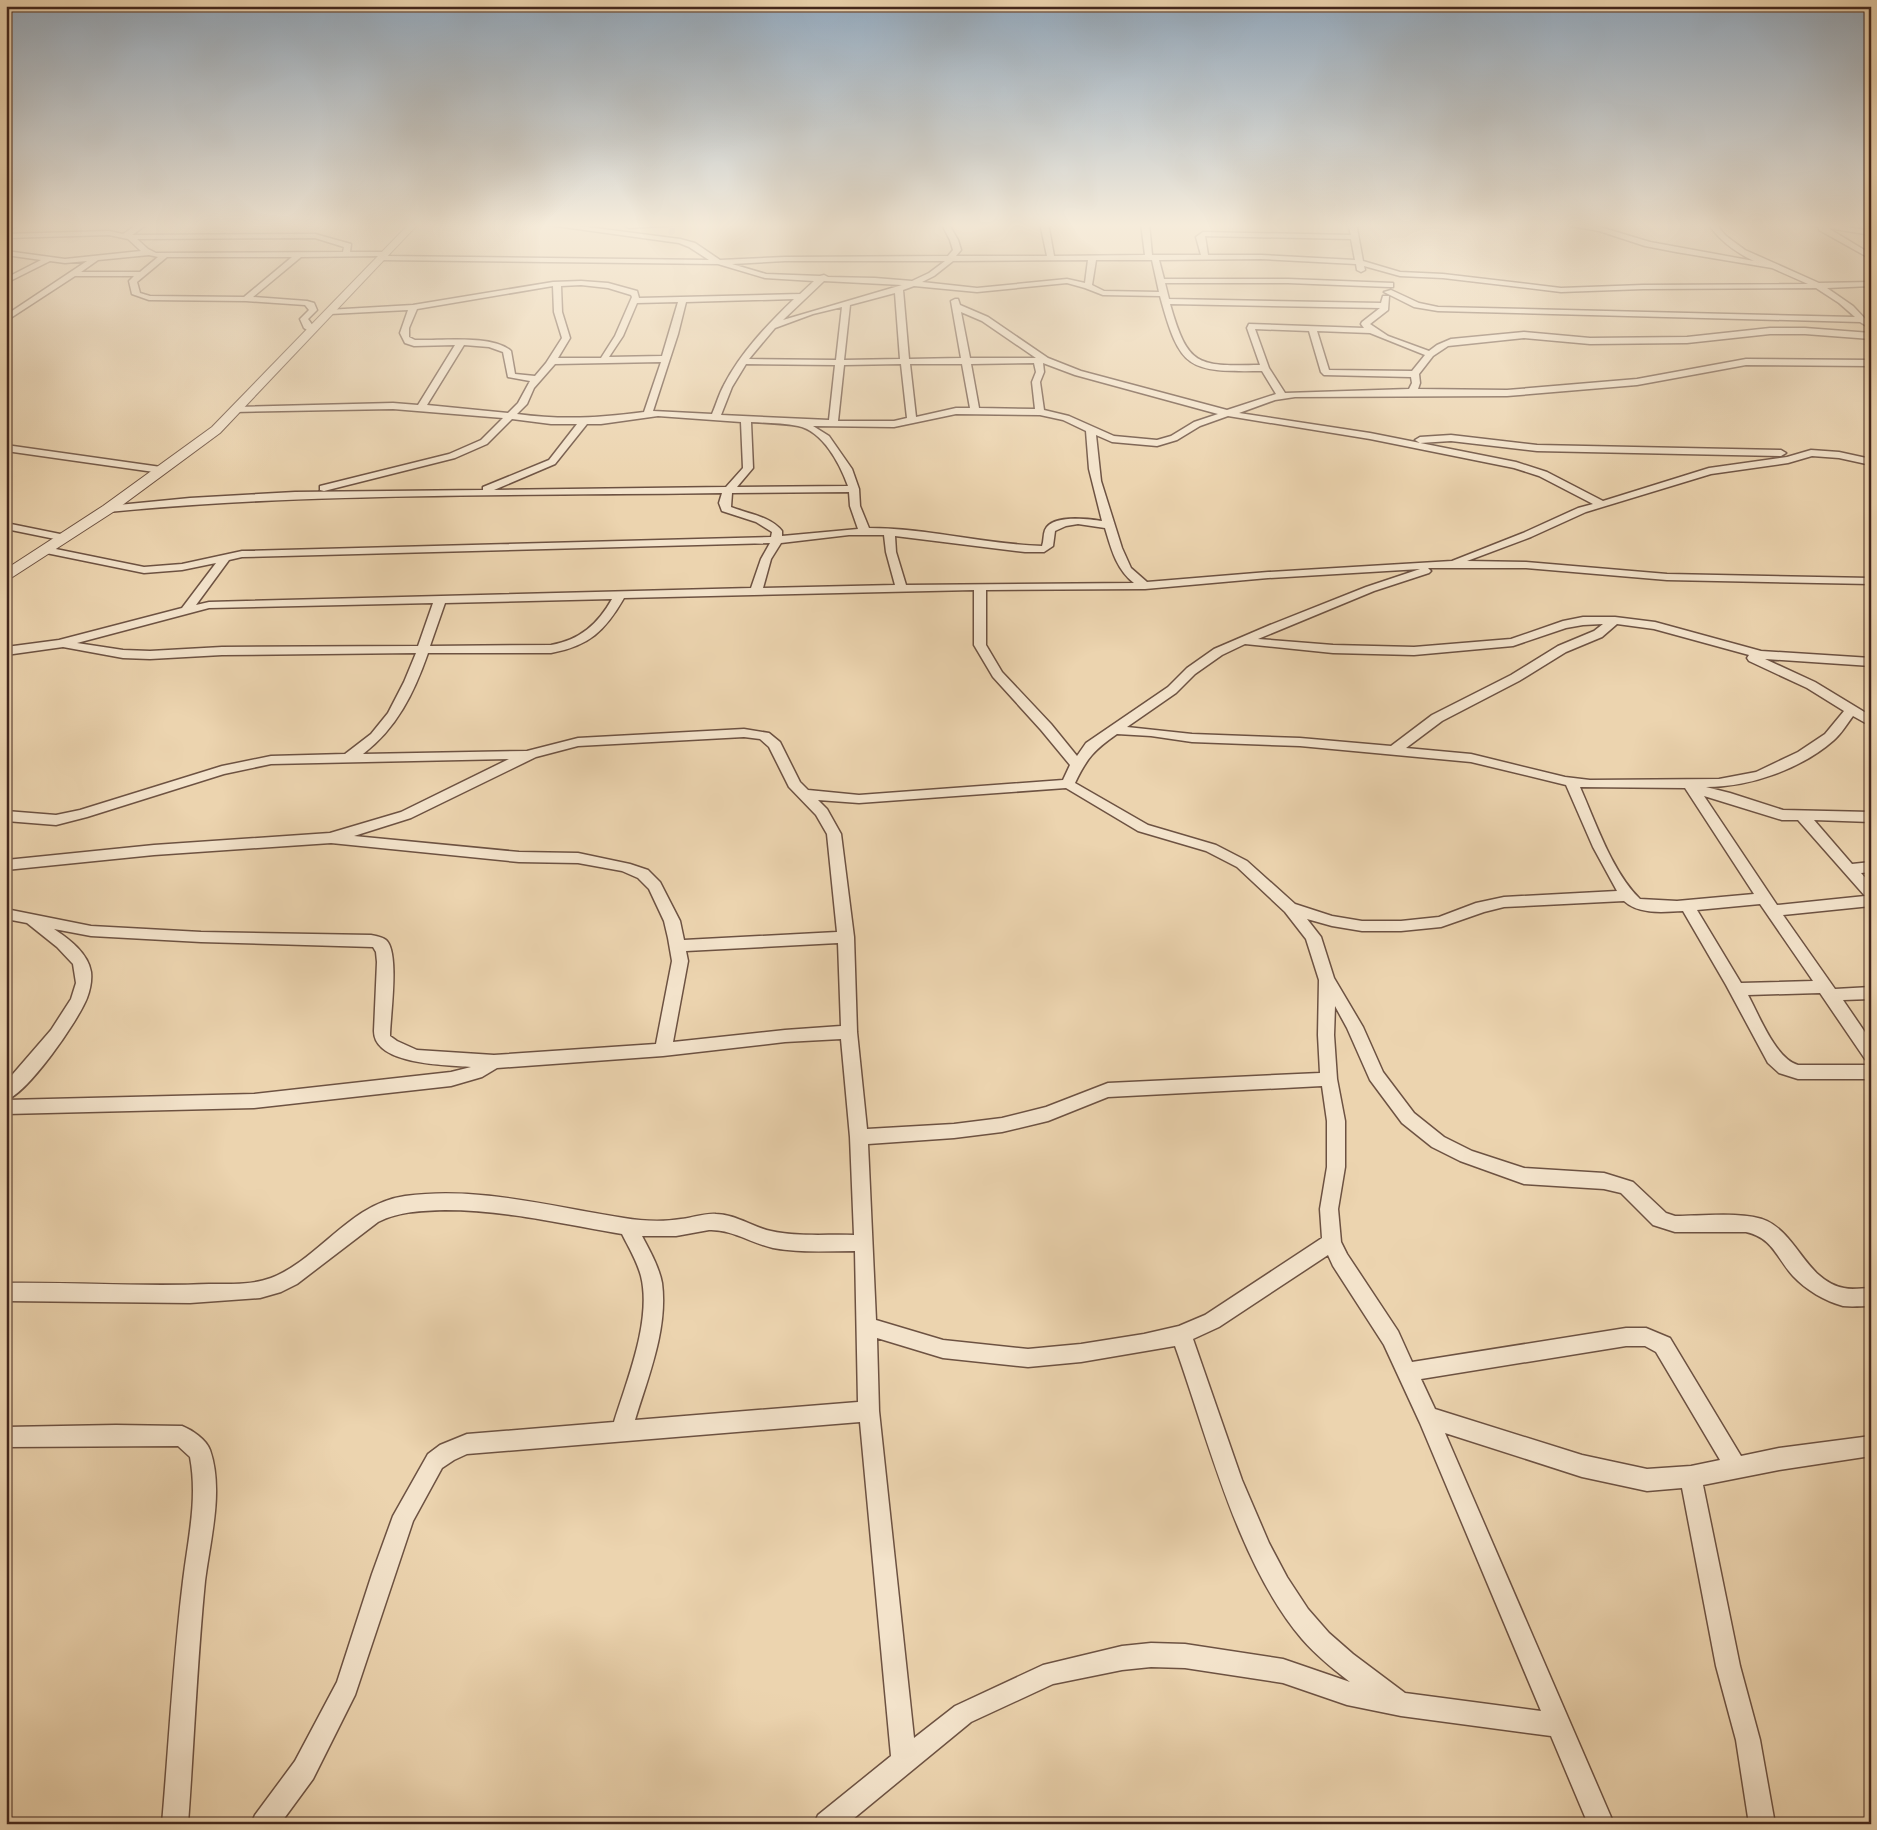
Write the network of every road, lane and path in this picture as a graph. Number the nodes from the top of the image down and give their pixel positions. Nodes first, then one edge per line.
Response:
1 (22, 308) edge
2 (313, 308) edge
3 (333, 308) edge
4 (390, 308) edge
5 (413, 308) edge
6 (558, 308) edge
7 (632, 308) edge
8 (680, 308) edge
9 (788, 308) edge
10 (831, 308) edge
11 (846, 308) edge
12 (900, 308) edge
13 (957, 308) edge
14 (960, 308) edge
15 (1167, 308) edge
16 (1384, 308) edge
17 (1435, 308) edge
18 (1849, 308) edge
19 (330, 312) junction
20 (7, 318) edge
21 (1862, 320) junction
22 (772, 326) junction
23 (1312, 328) junction
24 (312, 330) junction
25 (1871, 330) edge
26 (1370, 331) junction
27 (1871, 336) edge
28 (461, 344) junction
29 (1430, 354) junction
30 (604, 359) junction
31 (666, 359) junction
32 (745, 360) junction
33 (1041, 360) junction
34 (552, 361) junction
35 (966, 362) junction
36 (840, 363) junction
37 (906, 363) junction
38 (1871, 363) edge
39 (1265, 368) junction
40 (1415, 374) junction
41 (536, 379) junction
42 (1412, 392) junction
43 (1282, 396) junction
44 (421, 407) junction
45 (236, 410) junction
46 (975, 411) junction
47 (1040, 412) junction
48 (648, 413) junction
49 (1230, 414) junction
50 (510, 415) junction
51 (716, 416) junction
52 (746, 419) junction
53 (584, 421) junction
54 (912, 421) junction
55 (800, 423) junction
56 (833, 423) junction
57 (1091, 429) junction
58 (1381, 438) junction
59 (6, 448) edge
60 (1811, 453) junction
61 (1871, 462) edge
62 (162, 470) junction
63 (854, 489) junction
64 (728, 491) junction
65 (478, 492) junction
66 (295, 494) junction
67 (1602, 504) junction
68 (108, 509) junction
69 (6, 526) edge
70 (1109, 526) junction
71 (889, 532) junction
72 (865, 533) junction
73 (65, 538) junction
74 (776, 540) junction
75 (46, 550) junction
76 (226, 556) junction
77 (1446, 564) junction
78 (6, 575) edge
79 (1871, 581) edge
80 (1145, 586) junction
81 (901, 588) junction
82 (980, 588) junction
83 (756, 592) junction
84 (620, 595) junction
85 (441, 598) junction
86 (188, 608) junction
87 (1615, 620) junction
88 (1244, 640) junction
89 (59, 644) junction
90 (1722, 645) junction
91 (422, 650) junction
92 (6, 651) edge
93 (1871, 662) edge
94 (1852, 709) junction
95 (1871, 722) edge
96 (1112, 730) junction
97 (1395, 750) junction
98 (531, 754) junction
99 (349, 758) junction
100 (1077, 765) junction
101 (1570, 781) junction
102 (1068, 784) junction
103 (1691, 786) junction
104 (802, 794) junction
105 (6, 816) edge
106 (1802, 816) junction
107 (1871, 817) edge
108 (331, 838) junction
109 (6, 865) edge
110 (1871, 867) edge
111 (1849, 869) junction
112 (1871, 894) edge
113 (1626, 896) junction
114 (1765, 898) junction
115 (1871, 901) edge
116 (1686, 904) junction
117 (1290, 908) junction
118 (1773, 911) junction
119 (6, 914) edge
120 (30, 919) junction
121 (846, 937) junction
122 (678, 946) junction
123 (1327, 980) junction
124 (1737, 989) junction
125 (1827, 991) junction
126 (1871, 993) edge
127 (849, 1032) junction
128 (663, 1050) junction
129 (1871, 1054) edge
130 (494, 1062) junction
131 (1871, 1072) edge
132 (1329, 1079) junction
133 (6, 1093) edge
134 (6, 1107) edge
135 (859, 1137) junction
136 (628, 1227) junction
137 (1332, 1242) junction
138 (864, 1243) junction
139 (6, 1292) edge
140 (1871, 1297) edge
141 (867, 1326) junction
142 (1181, 1335) junction
143 (1407, 1372) junction
144 (869, 1411) junction
145 (1428, 1417) junction
146 (621, 1432) junction
147 (6, 1437) edge
148 (1871, 1446) edge
149 (1736, 1468) junction
150 (1691, 1477) junction
151 (1401, 1704) junction
152 (1559, 1725) junction
153 (904, 1762) junction
154 (175, 1824) edge
155 (264, 1824) edge
156 (827, 1824) edge
157 (1601, 1824) edge
158 (1762, 1824) edge

1 - 20 street
2 - 24 street
3 - 19 street
4 - 19 street
5 - 28 street
6 - 34 street
7 - 30 street
8 - 31 street
9 - 22 street
10 - 22 street
11 - 36 street
12 - 37 street
13 - 35 street
14 - 33 street
15 - 39 street
16 - 26 street
17 - 21 street
18 - 21 street
19 - 24 street
21 - 25 street
22 - 32 street
23 - 26 street
23 - 39 street
23 - 40 street
24 - 45 street
26 - 29 street
27 - 29 street
28 - 41 street
28 - 44 street
29 - 40 street
30 - 31 street
30 - 34 street
31 - 48 street
32 - 36 street
32 - 51 street
33 - 35 street
33 - 47 street
33 - 49 street
34 - 41 street
35 - 37 street
35 - 46 street
36 - 37 street
36 - 56 street
37 - 54 street
38 - 42 street
39 - 43 street
40 - 42 street
41 - 50 street
42 - 43 street
43 - 49 street
44 - 45 street
44 - 50 street
45 - 62 street
46 - 47 street
46 - 54 street
47 - 57 street
48 - 51 street
48 - 53 street
49 - 57 street
49 - 58 street
50 - 53 street
50 - 66 street
51 - 52 street
52 - 55 street
52 - 64 street
53 - 65 street
54 - 56 street
55 - 56 street
55 - 63 street
57 - 70 street
58 - 60 street
58 - 67 street
59 - 62 street
60 - 61 street
60 - 67 street
62 - 68 street
63 - 64 street
63 - 72 street
64 - 65 street
64 - 74 street
65 - 66 street
66 - 68 street
67 - 77 street
68 - 73 street
69 - 73 street
70 - 71 street
70 - 80 street
71 - 72 street
71 - 81 street
72 - 74 street
73 - 75 street
74 - 76 street
74 - 83 street
75 - 76 street
75 - 78 street
76 - 86 street
77 - 79 street
77 - 80 street
77 - 88 street
80 - 82 street
81 - 82 street
81 - 83 street
82 - 100 street
83 - 84 street
84 - 85 street
84 - 91 street
85 - 86 street
85 - 91 street
86 - 89 street
87 - 88 street
87 - 90 street
87 - 97 street
88 - 96 street
89 - 91 street
89 - 92 street
90 - 93 street
90 - 94 street
91 - 99 street
94 - 95 street
94 - 103 street
96 - 97 street
96 - 100 street
97 - 101 street
98 - 99 street
98 - 104 street
98 - 108 street
99 - 105 street
100 - 102 street
101 - 103 street
101 - 113 street
102 - 104 street
102 - 117 street
103 - 106 street
103 - 114 street
104 - 121 street
106 - 107 street
106 - 111 street
108 - 109 street
108 - 122 street
110 - 111 street
111 - 112 street
113 - 116 street
113 - 117 street
114 - 116 street
114 - 118 street
115 - 118 street
116 - 124 street
117 - 123 street
118 - 125 street
119 - 120 street
120 - 130 street
120 - 133 street
121 - 122 street
121 - 127 street
122 - 128 street
123 - 132 street
123 - 140 street
124 - 125 street
124 - 131 street
125 - 126 street
125 - 129 street
127 - 128 street
127 - 135 street
128 - 130 street
130 - 134 street
132 - 135 street
132 - 137 street
135 - 138 street
136 - 138 street
136 - 139 street
136 - 146 street
137 - 142 street
137 - 143 street
138 - 141 street
141 - 142 street
141 - 144 street
142 - 151 street
143 - 145 street
143 - 149 street
144 - 146 street
144 - 153 street
145 - 150 street
145 - 152 street
146 - 155 street
147 - 154 street
148 - 149 street
149 - 150 street
150 - 158 street
151 - 152 street
151 - 153 street
152 - 157 street
153 - 156 street

